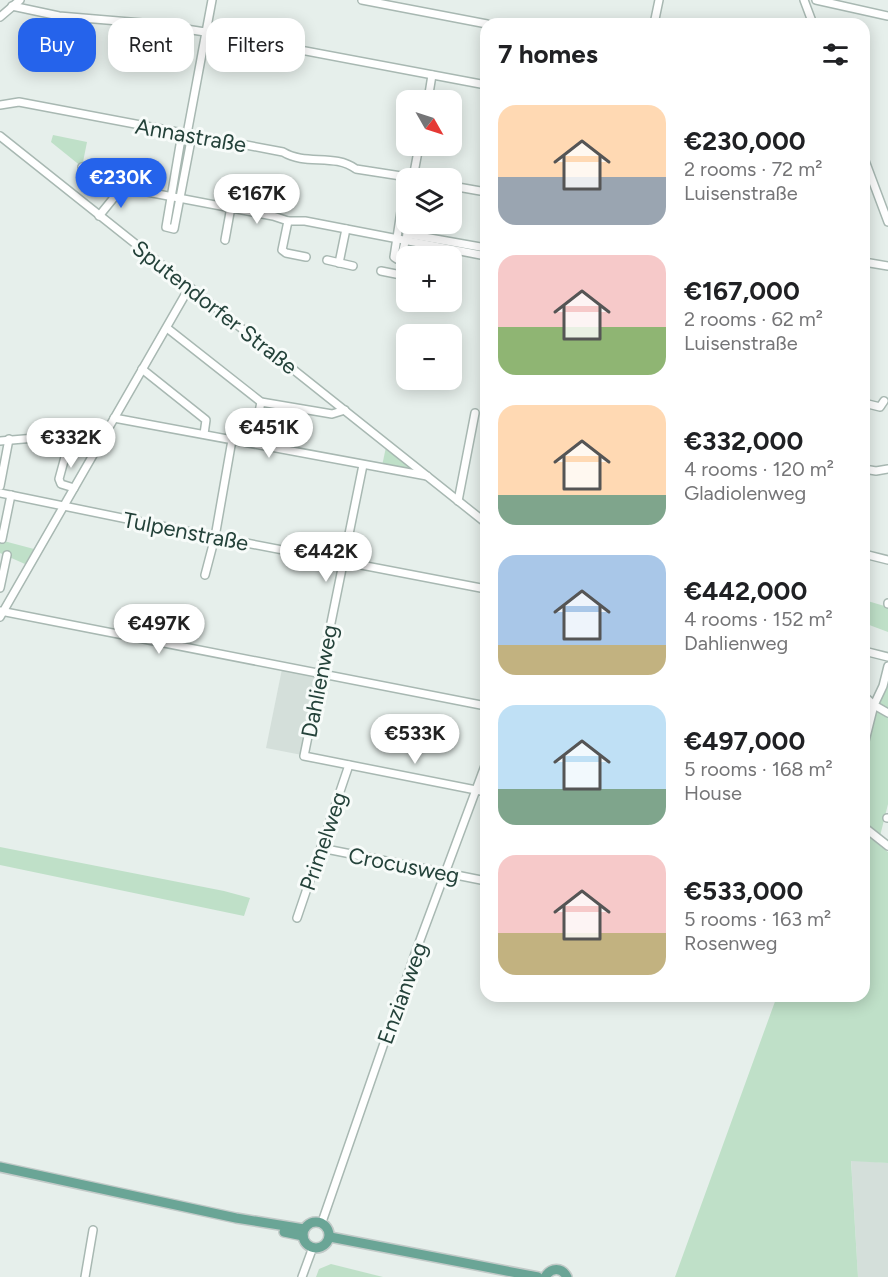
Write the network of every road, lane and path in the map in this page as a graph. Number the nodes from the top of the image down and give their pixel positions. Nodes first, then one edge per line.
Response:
1 (20, 0) edge
2 (212, 0) edge
3 (362, 0) edge
4 (659, 0) edge
5 (806, 0) edge
6 (816, 0) edge
7 (12, 6) junction
8 (888, 16) edge
9 (0, 17) edge
10 (655, 18) edge
11 (811, 18) edge
12 (480, 23) edge
13 (205, 32) junction
14 (432, 75) junction
15 (480, 84) edge
16 (430, 90) edge
17 (0, 105) edge
18 (187, 134) junction
19 (0, 136) edge
20 (82, 167) dead end
21 (870, 174) edge
22 (396, 176) edge
23 (116, 187) junction
24 (462, 188) edge
25 (480, 191) edge
26 (171, 195) junction
27 (181, 197) junction
28 (231, 207) junction
29 (99, 216) junction
30 (288, 221) junction
31 (888, 222) edge
32 (346, 229) junction
33 (397, 234) edge
34 (408, 234) edge
35 (407, 237) junction
36 (396, 238) junction
37 (225, 240) dead end
38 (404, 246) edge
39 (480, 247) edge
40 (480, 255) edge
41 (306, 257) dead end
42 (396, 259) edge
43 (327, 260) dead end
44 (339, 262) junction
45 (870, 263) edge
46 (353, 266) dead end
47 (888, 266) edge
48 (396, 267) edge
49 (381, 271) dead end
50 (395, 274) joint
51 (189, 288) junction
52 (166, 328) junction
53 (142, 369) junction
54 (884, 401) dead end
55 (261, 402) junction
56 (870, 404) edge
57 (345, 410) junction
58 (475, 413) dead end
59 (114, 418) junction
60 (204, 434) junction
61 (9, 440) junction
62 (231, 440) junction
63 (0, 441) edge
64 (100, 443) junction
65 (253, 443) junction
66 (65, 457) dead end
67 (363, 465) junction
68 (888, 469) edge
69 (870, 470) edge
70 (428, 477) junction
71 (0, 486) edge
72 (74, 488) junction
73 (0, 493) edge
74 (10, 495) junction
75 (458, 501) junction
76 (63, 507) junction
77 (480, 518) edge
78 (215, 537) junction
79 (2, 539) dead end
80 (7, 555) dead end
81 (870, 556) edge
82 (888, 560) edge
83 (343, 561) junction
84 (205, 575) dead end
85 (0, 588) edge
86 (480, 588) edge
87 (1, 613) edge
88 (870, 652) edge
89 (888, 657) edge
90 (888, 666) edge
91 (320, 675) junction
92 (870, 701) edge
93 (480, 705) edge
94 (874, 705) junction
95 (888, 713) edge
96 (870, 721) edge
97 (349, 765) junction
98 (480, 780) edge
99 (476, 790) junction
100 (480, 791) edge
101 (870, 832) edge
102 (888, 846) edge
103 (321, 848) junction
104 (446, 873) junction
105 (480, 880) edge
106 (297, 918) dead end
107 (0, 1167) edge
108 (0, 1172) edge
109 (322, 1222) junction
110 (93, 1230) dead end
111 (304, 1232) junction
112 (330, 1237) junction
113 (313, 1247) junction
114 (85, 1277) edge
115 (302, 1277) edge
116 (538, 1277) edge
117 (545, 1277) edge
118 (567, 1277) edge

1 - 7 street
2 - 13 street
3 - 12 street
4 - 10 street
5 - 11 street
6 - 8 street
7 - 9 street
7 - 13 street
13 - 14 street
13 - 18 street
14 - 15 street
14 - 16 street
17 - 18 street, Annastraße
18 - 22 street, Annastraße
18 - 26 street
18 - 27 street
19 - 29 street, Sputendorfer Straße
20 - 23 street
21 - 31 street
23 - 26 street
23 - 29 street
24 - 25 street
26 - 27 street
26 - 27 street
27 - 28 street
28 - 30 street
28 - 37 street
29 - 51 street, Sputendorfer Straße
30 - 32 street
30 - 41 street
32 - 36 street
32 - 44 street
33 - 36 street
34 - 35 street
35 - 36 street
35 - 38 street
35 - 39 street
35 - 40 street
36 - 42 street
43 - 44 street
44 - 46 street
45 - 47 street
48 - 50 street
49 - 50 street
51 - 52 street
51 - 57 street, Sputendorfer Straße
52 - 53 street
52 - 55 street
53 - 59 street
53 - 60 street
54 - 56 street
55 - 57 street
55 - 65 street
57 - 70 street, Sputendorfer Straße
58 - 75 street
59 - 60 street
59 - 64 street
60 - 62 street
61 - 63 street
61 - 64 street
61 - 71 street
62 - 65 street
62 - 78 street
64 - 72 street
65 - 67 street
66 - 72 street
67 - 70 street
67 - 83 street, Dahlienweg
68 - 69 street
70 - 75 street, Sputendorfer Straße
72 - 76 street
73 - 74 street, Tulpenstraße
74 - 76 street, Tulpenstraße
74 - 79 street
75 - 77 street, Sputendorfer Straße
76 - 78 street, Tulpenstraße
76 - 87 street
78 - 83 street, Tulpenstraße
78 - 84 street
80 - 85 street
81 - 82 street
83 - 86 street, Tulpenstraße
83 - 91 street, Dahlienweg
87 - 91 street
88 - 89 street
90 - 94 street
91 - 93 street
91 - 97 street, Dahlienweg
92 - 94 street
94 - 95 street
94 - 96 street
97 - 99 street
97 - 103 street, Primelweg
98 - 99 street, Enzianweg
99 - 100 street
99 - 104 street, Enzianweg
101 - 102 street
103 - 104 street, Crocusweg
103 - 106 street, Primelweg
104 - 105 street, Crocusweg
104 - 109 street, Enzianweg
107 - 111 main road
108 - 111 main road
109 - 111 main road
109 - 112 main road
110 - 114 street
111 - 113 main road
112 - 113 main road
112 - 116 main road
113 - 115 street
117 - 118 main road

